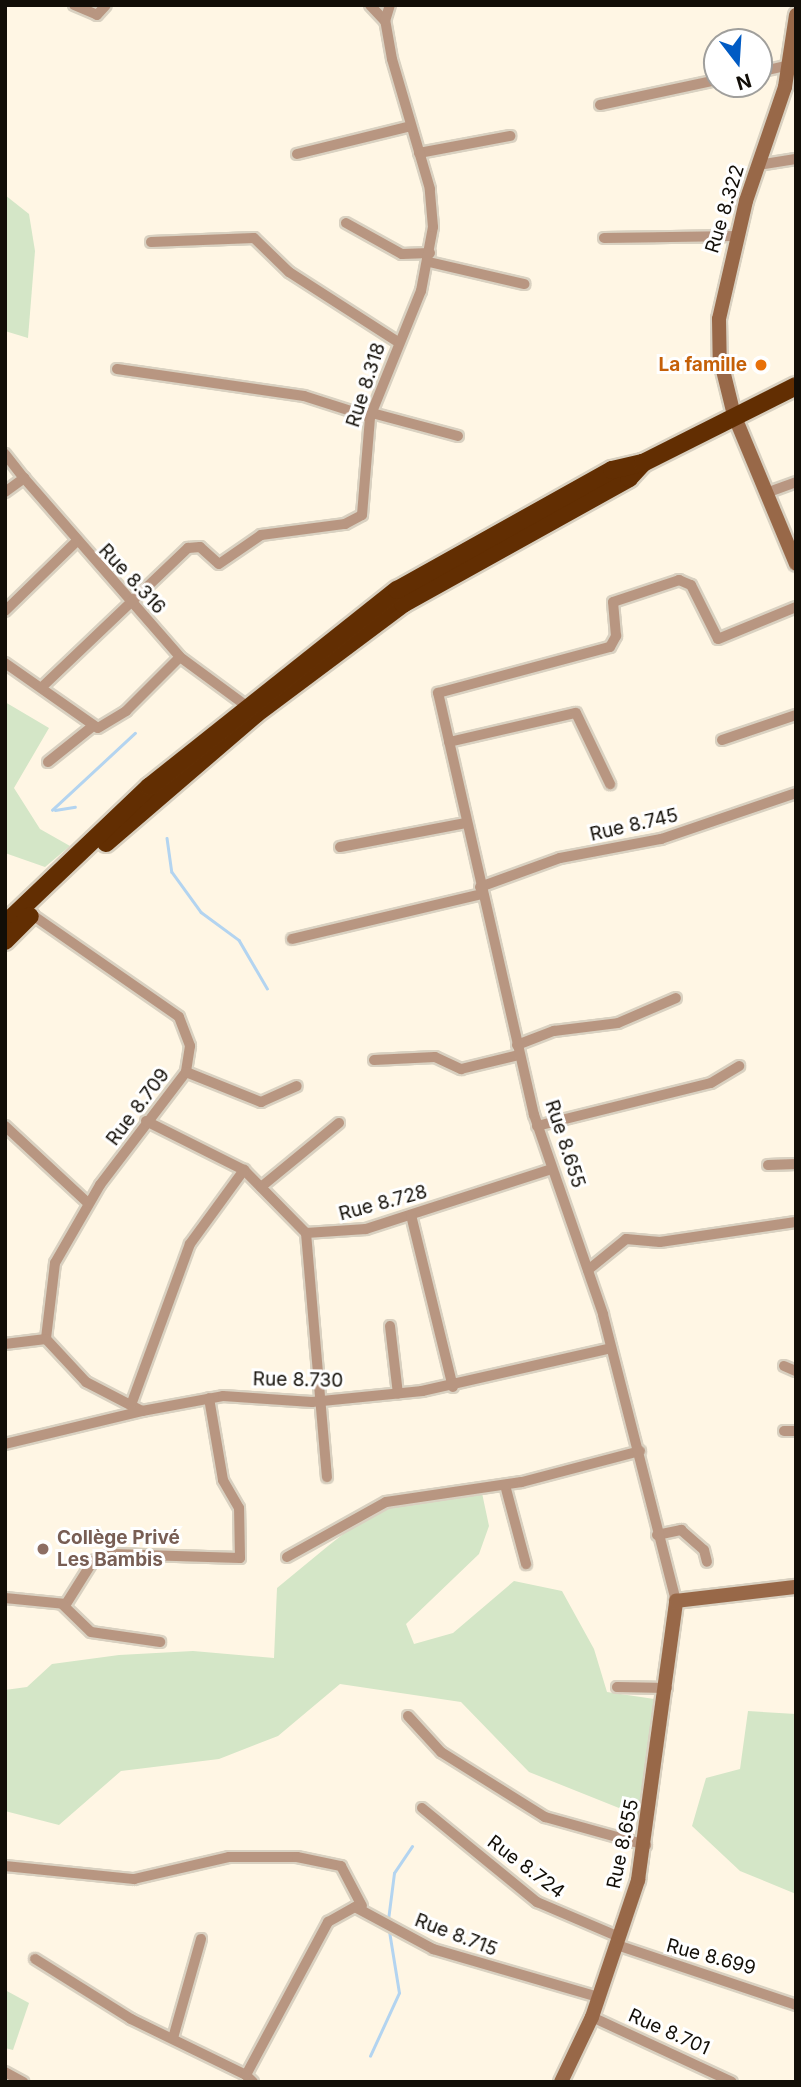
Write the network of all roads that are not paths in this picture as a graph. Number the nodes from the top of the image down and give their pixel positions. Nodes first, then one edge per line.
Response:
1 (74, 5) edge
2 (106, 5) edge
3 (370, 5) edge
4 (390, 5) edge
5 (796, 15) edge
6 (385, 22) junction
7 (789, 65) junction
8 (773, 69) edge
9 (703, 83) edge
10 (600, 105) dead end
11 (411, 126) junction
12 (510, 136) dead end
13 (419, 153) junction
14 (297, 154) dead end
15 (796, 159) edge
16 (758, 165) junction
17 (346, 223) dead end
18 (736, 236) junction
19 (604, 238) dead end
20 (151, 242) dead end
21 (430, 257) junction
22 (524, 284) dead end
23 (398, 342) junction
24 (117, 369) dead end
25 (796, 386) edge
26 (371, 415) junction
27 (734, 415) junction
28 (458, 436) dead end
29 (5, 454) edge
30 (643, 463) junction
31 (24, 478) junction
32 (796, 482) edge
33 (5, 492) edge
34 (766, 493) junction
35 (75, 543) junction
36 (796, 564) edge
37 (130, 603) junction
38 (796, 607) edge
39 (5, 611) edge
40 (180, 657) junction
41 (5, 663) edge
42 (42, 687) junction
43 (245, 705) junction
44 (796, 715) edge
45 (93, 726) junction
46 (722, 740) dead end
47 (449, 742) junction
48 (48, 762) dead end
49 (610, 785) dead end
50 (796, 793) edge
51 (466, 823) junction
52 (340, 848) dead end
53 (481, 890) junction
54 (31, 914) junction
55 (5, 924) edge
56 (292, 939) dead end
57 (5, 941) edge
58 (676, 998) dead end
59 (518, 1050) junction
60 (374, 1060) dead end
61 (738, 1066) dead end
62 (186, 1072) junction
63 (298, 1086) dead end
64 (146, 1121) junction
65 (339, 1123) dead end
66 (5, 1126) edge
67 (537, 1126) junction
68 (796, 1164) edge
69 (768, 1165) dead end
70 (244, 1170) junction
71 (552, 1170) junction
72 (261, 1187) junction
73 (88, 1203) junction
74 (411, 1215) junction
75 (796, 1222) edge
76 (306, 1233) junction
77 (588, 1270) junction
78 (390, 1326) dead end
79 (46, 1339) junction
80 (5, 1344) edge
81 (611, 1348) junction
82 (784, 1366) dead end
83 (796, 1371) edge
84 (453, 1387) junction
85 (398, 1394) junction
86 (209, 1398) junction
87 (323, 1401) junction
88 (131, 1405) junction
89 (142, 1410) junction
90 (796, 1431) edge
91 (784, 1432) dead end
92 (5, 1444) edge
93 (640, 1451) junction
94 (327, 1477) dead end
95 (505, 1485) junction
96 (657, 1535) junction
97 (287, 1557) dead end
98 (707, 1562) dead end
99 (526, 1564) dead end
100 (796, 1587) edge
101 (5, 1598) edge
102 (676, 1601) junction
103 (62, 1604) junction
104 (160, 1642) dead end
105 (617, 1687) dead end
106 (667, 1688) junction
107 (408, 1716) dead end
108 (422, 1808) dead end
109 (646, 1845) junction
110 (5, 1866) edge
111 (362, 1906) junction
112 (201, 1939) dead end
113 (618, 1941) junction
114 (35, 1959) dead end
115 (598, 1997) junction
116 (796, 2005) edge
117 (592, 2017) junction
118 (173, 2038) junction
119 (5, 2072) edge
120 (249, 2078) edge
121 (23, 2082) edge
122 (561, 2082) edge
123 (732, 2082) edge

1 - 2 street
3 - 6 street
4 - 6 street
5 - 7 street, Rue 8.322
6 - 11 street, Rue 8.318
7 - 8 street
7 - 16 street, Rue 8.322
9 - 10 street
11 - 13 street, Rue 8.318
11 - 14 street
12 - 13 street
13 - 21 street, Rue 8.318
15 - 16 street
16 - 18 street, Rue 8.322
17 - 21 street
18 - 19 street
18 - 27 street, Rue 8.322
20 - 23 street
21 - 22 street
21 - 23 street, Rue 8.318
23 - 26 street, Rue 8.318
24 - 26 street
25 - 27 highway
26 - 28 street
26 - 37 street, Rue 8.318
27 - 30 highway
27 - 34 street, Rue 8.322
29 - 31 street, Rue 8.316
30 - 43 highway
30 - 54 highway
31 - 33 street
31 - 35 street, Rue 8.316
32 - 34 street
34 - 36 street, Rue 8.322
35 - 37 street, Rue 8.316
35 - 39 street
37 - 40 street, Rue 8.316
37 - 42 street
38 - 47 street, Rue 8.655
40 - 43 street, Rue 8.316
40 - 45 street
41 - 42 street
42 - 45 street
43 - 55 highway
44 - 46 street
45 - 48 street
47 - 49 street
47 - 51 street, Rue 8.655
50 - 53 street, Rue 8.745
51 - 52 street
51 - 53 street, Rue 8.655
53 - 56 street, Rue 8.745
53 - 59 street, Rue 8.655
54 - 57 highway
54 - 62 street, Rue 8.709
58 - 59 street
59 - 60 street
59 - 67 street, Rue 8.655
61 - 67 street
62 - 63 street
62 - 64 street, Rue 8.709
64 - 70 street
64 - 73 street, Rue 8.709
65 - 72 street
66 - 73 street
67 - 71 street, Rue 8.655
68 - 69 street
70 - 72 street
70 - 88 street
71 - 74 street, Rue 8.728
71 - 77 street, Rue 8.655
72 - 76 street
73 - 79 street, Rue 8.709
74 - 76 street, Rue 8.728
74 - 84 street
75 - 77 street
76 - 87 street
77 - 81 street, Rue 8.655
78 - 85 street
79 - 80 street
79 - 88 street
81 - 84 street, Rue 8.730
81 - 93 street, Rue 8.655
82 - 83 street
84 - 85 street, Rue 8.730
85 - 87 street, Rue 8.730
86 - 87 street, Rue 8.730
86 - 89 street, Rue 8.730
86 - 103 street
87 - 94 street
88 - 89 street
89 - 92 street, Rue 8.730
90 - 91 street
93 - 95 street
93 - 96 street, Rue 8.655
95 - 97 street
95 - 99 street
96 - 98 street
96 - 102 street, Rue 8.655
100 - 102 street
101 - 103 street
102 - 106 street, Rue 8.655
103 - 104 street
105 - 106 street
106 - 109 street, Rue 8.655
107 - 109 street
108 - 113 street, Rue 8.724
109 - 113 street, Rue 8.655
110 - 111 street
111 - 115 street, Rue 8.715
111 - 120 street
112 - 118 street
113 - 115 street, Rue 8.655
113 - 116 street, Rue 8.699
114 - 118 street
115 - 117 street, Rue 8.655
117 - 122 street, Rue 8.655
117 - 123 street, Rue 8.701
118 - 120 street
119 - 121 street

